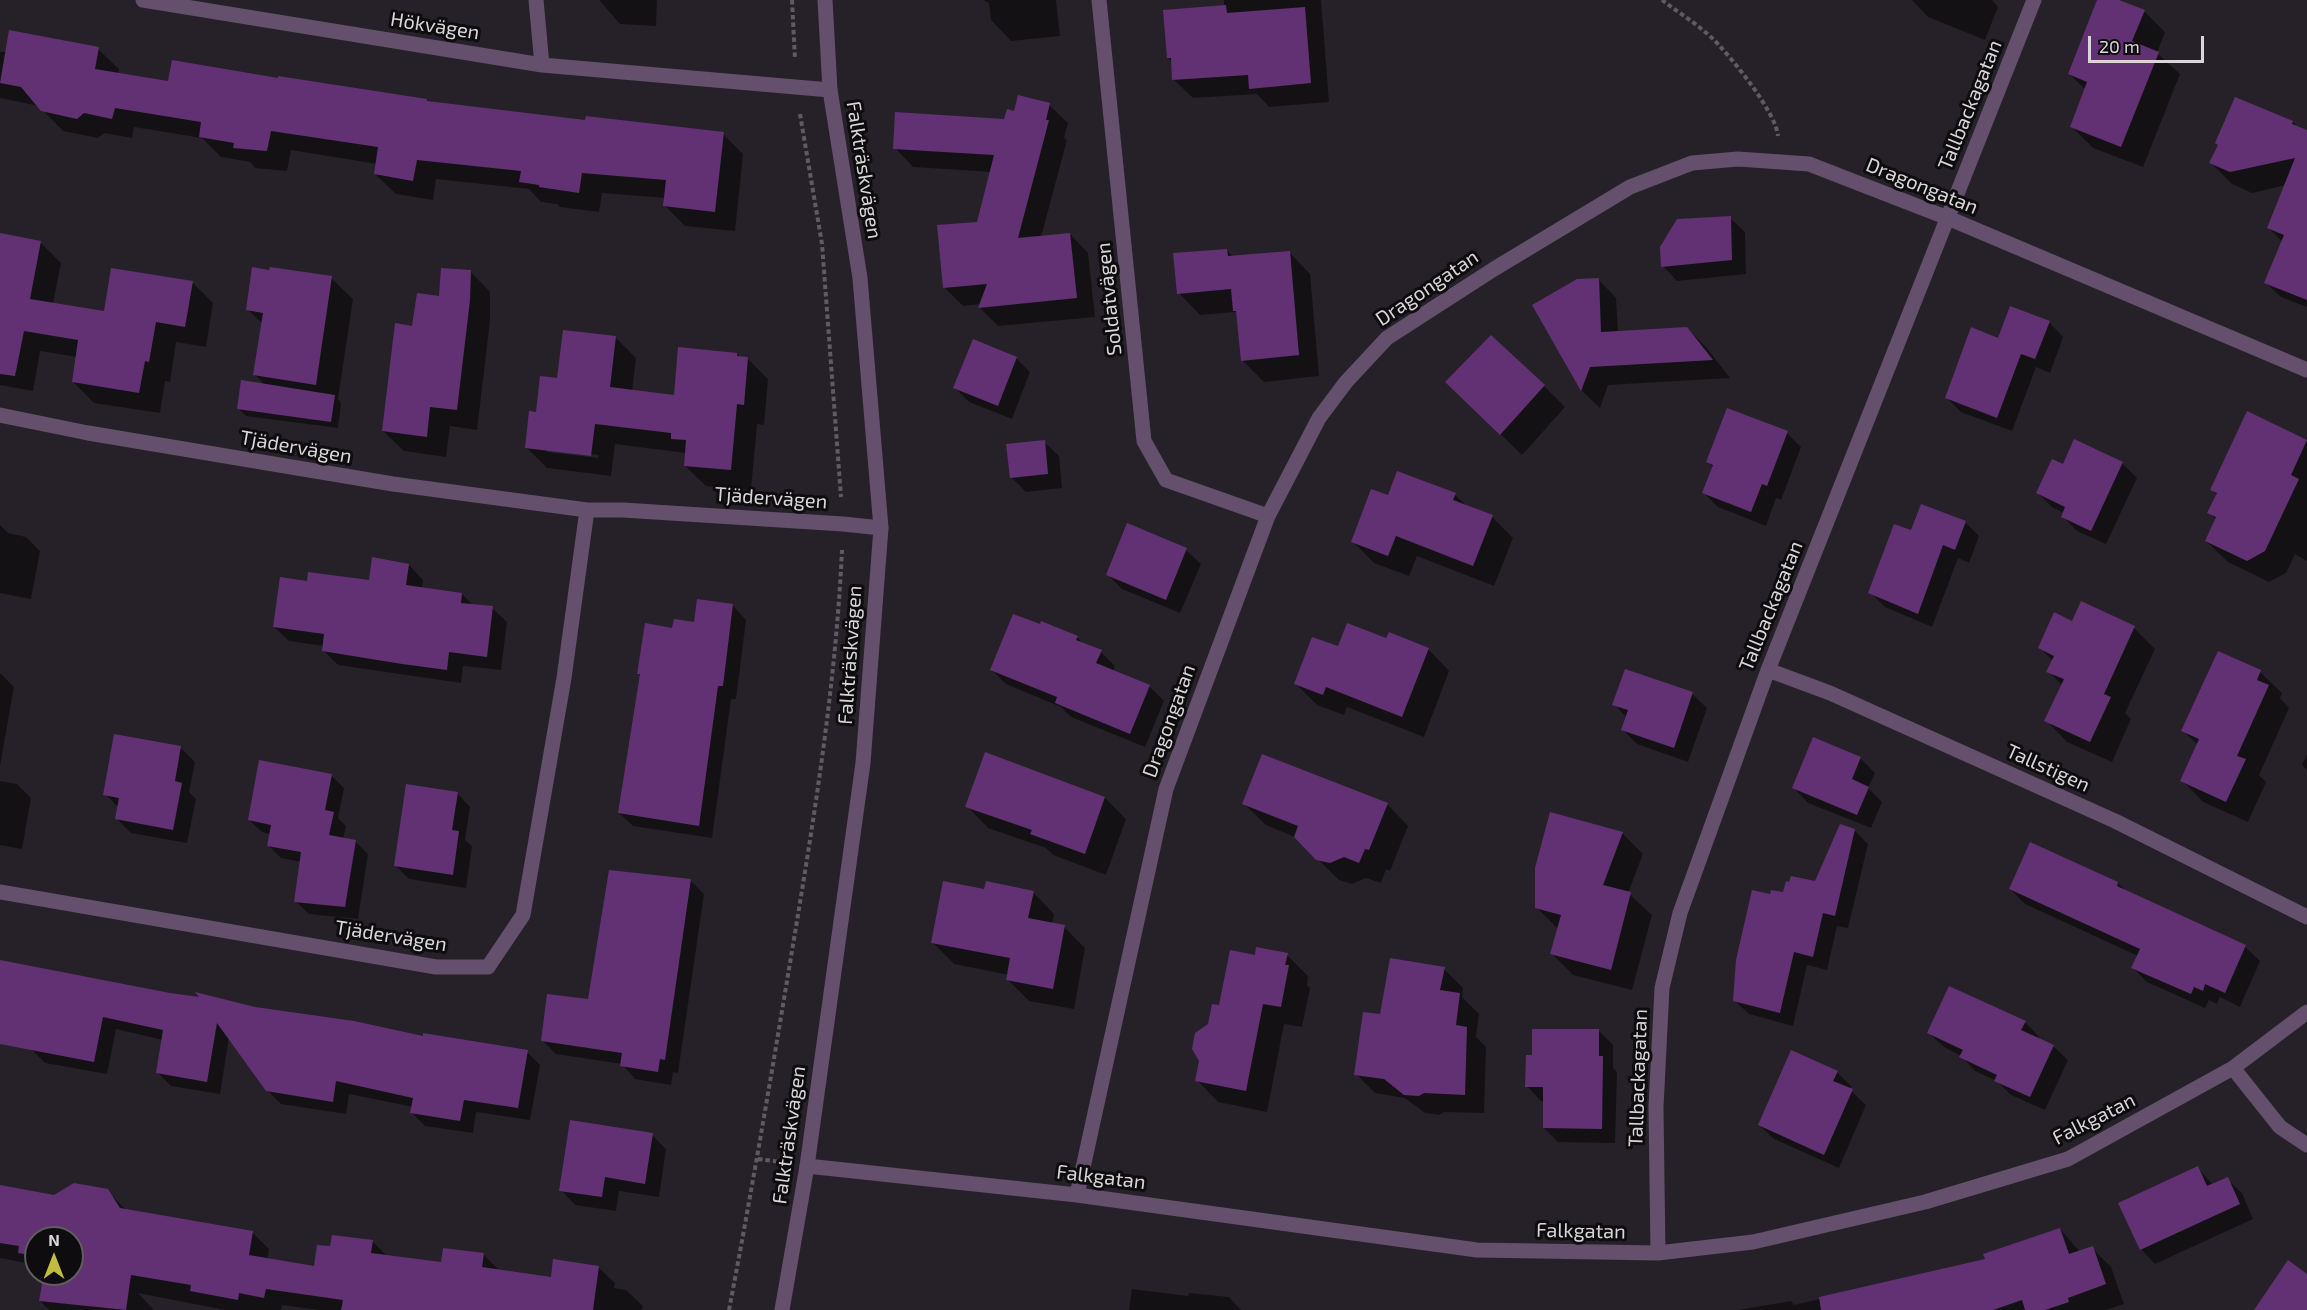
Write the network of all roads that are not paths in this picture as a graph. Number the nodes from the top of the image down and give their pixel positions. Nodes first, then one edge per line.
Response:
1 (143, 0) edge
2 (537, 0) edge
3 (825, 0) edge
4 (1099, 0) edge
5 (2034, 0) edge
6 (542, 65) junction
7 (830, 90) junction
8 (1948, 218) junction
9 (2307, 370) edge
10 (0, 415) edge
11 (587, 510) junction
12 (1268, 516) junction
13 (881, 528) junction
14 (1768, 670) junction
15 (0, 892) edge
16 (2307, 917) edge
17 (2307, 1012) edge
18 (2233, 1068) junction
19 (2307, 1145) edge
20 (807, 1166) junction
21 (1077, 1195) junction
22 (1658, 1253) junction
23 (782, 1310) edge

1 - 6 street, Hökvägen
2 - 6 street
3 - 7 street, Falkträskvägen
4 - 12 street, Soldatvägen
5 - 8 street, Tallbackagatan
6 - 7 street, Hökvägen
7 - 13 street, Falkträskvägen
8 - 9 street, Dragongatan
8 - 12 street, Dragongatan
8 - 14 street, Tallbackagatan
10 - 11 street, Tjädervägen
11 - 13 street, Tjädervägen
11 - 15 street, Tjädervägen
12 - 21 street, Dragongatan
13 - 20 street, Falkträskvägen
14 - 16 street, Tallstigen
14 - 22 street, Tallbackagatan
17 - 18 street, Falkgatan
18 - 19 street
18 - 22 street, Falkgatan
20 - 21 street, Falkgatan
20 - 23 street, Falkträskvägen
21 - 22 street, Falkgatan

